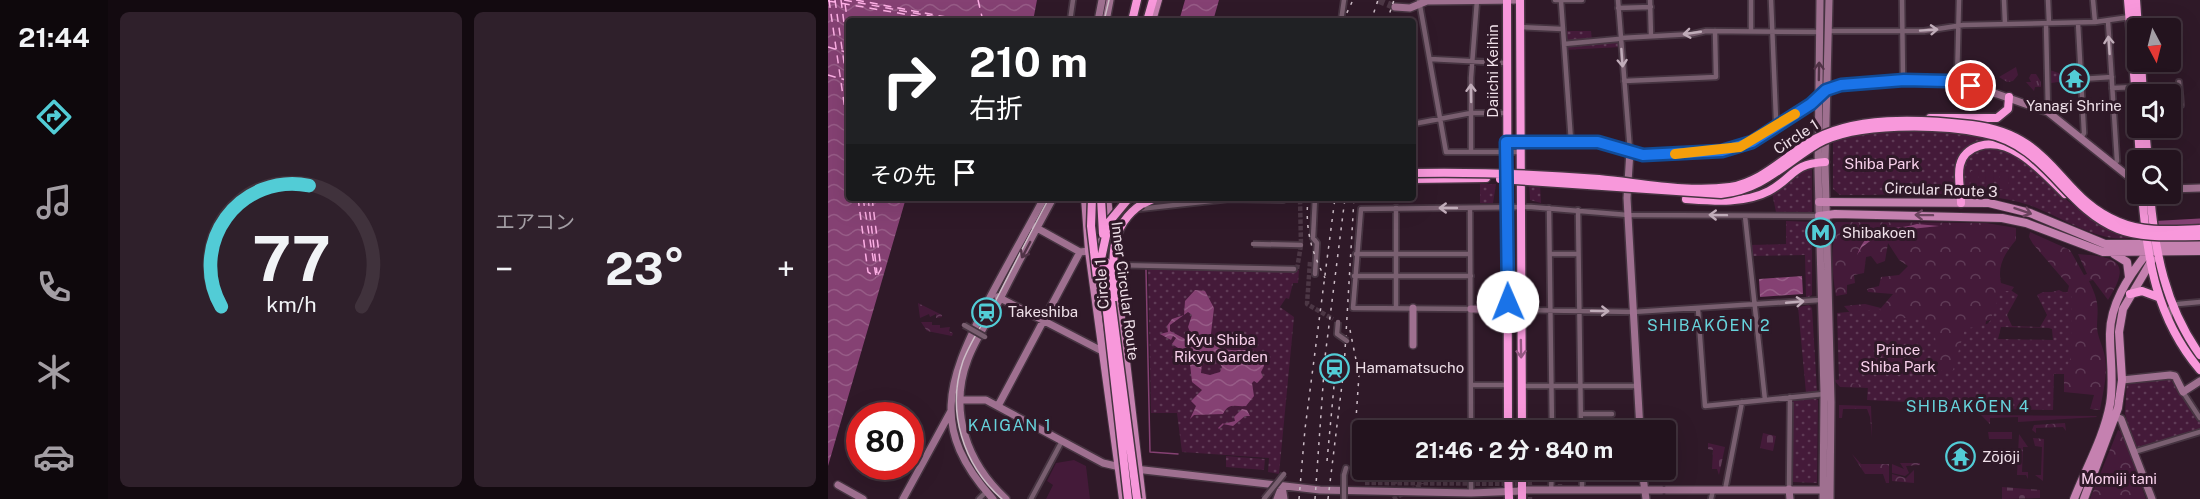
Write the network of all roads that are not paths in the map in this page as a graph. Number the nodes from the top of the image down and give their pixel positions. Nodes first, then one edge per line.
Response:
1 (1073, 0) edge
2 (1102, 0) edge
3 (1110, 0) edge
4 (1136, 0) edge
5 (1143, 0) edge
6 (1153, 0) edge
7 (1158, 0) edge
8 (1344, 0) edge
9 (1477, 0) edge
10 (1507, 0) edge
11 (1520, 0) edge
12 (1528, 0) edge
13 (1582, 0) edge
14 (1618, 0) edge
15 (1650, 0) edge
16 (1751, 0) edge
17 (1771, 0) edge
18 (1820, 0) edge
19 (1829, 0) edge
20 (1902, 0) edge
21 (1959, 0) edge
22 (2004, 0) edge
23 (2048, 0) edge
24 (2093, 0) edge
25 (2128, 0) edge
26 (2136, 0) edge
27 (1562, 1) edge
28 (1420, 2) edge
29 (1651, 7) junction
30 (1395, 8) tunnel mouth
31 (1618, 8) junction
32 (2130, 17) junction
33 (1070, 18) edge
34 (1099, 18) edge
35 (1107, 18) edge
36 (1131, 18) edge
37 (1138, 18) edge
38 (1148, 18) edge
39 (1153, 18) edge
40 (1341, 18) edge
41 (2137, 18) edge
42 (2108, 21) junction
43 (2094, 22) junction
44 (2047, 23) junction
45 (2078, 23) junction
46 (2005, 24) junction
47 (1959, 26) junction
48 (1520, 27) junction
49 (1562, 29) junction
50 (1715, 31) junction
51 (1751, 31) junction
52 (1771, 31) junction
53 (1828, 31) junction
54 (1903, 31) junction
55 (1820, 32) junction
56 (1651, 36) junction
57 (1619, 38) junction
58 (1563, 44) junction
59 (1430, 59) junction
60 (1472, 61) junction
61 (1506, 63) junction
62 (2112, 77) junction
63 (1904, 80) junction
64 (2081, 80) junction
65 (1624, 81) junction
66 (1957, 82) junction
67 (2135, 84) edge
68 (2127, 87) edge
69 (2112, 88) junction
70 (1826, 90) junction
71 (1819, 98) junction
72 (2011, 102) junction
73 (1471, 112) junction
74 (2048, 112) junction
75 (1507, 113) junction
76 (1441, 118) junction
77 (1416, 123) edge
78 (1779, 124) junction
79 (1822, 128) junction
80 (2081, 138) junction
81 (1571, 141) junction
82 (1506, 142) junction
83 (1519, 142) junction
84 (1808, 143) junction
85 (1630, 151) junction
86 (1471, 152) junction
87 (1506, 152) junction
88 (1519, 152) junction
89 (1815, 164) junction
90 (2114, 165) junction
91 (1416, 173) edge
92 (2127, 175) edge
93 (1416, 179) edge
94 (1599, 185) junction
95 (2200, 188) edge
96 (2181, 189) edge
97 (1043, 201) edge
98 (1051, 201) edge
99 (1085, 201) edge
100 (1092, 201) edge
101 (1101, 201) edge
102 (1107, 201) edge
103 (1126, 201) edge
104 (1150, 201) edge
105 (1219, 201) edge
106 (1315, 201) edge
107 (1822, 202) junction
108 (1961, 203) junction
109 (2146, 204) edge
110 (2148, 204) edge
111 (1507, 207) junction
112 (1519, 207) junction
113 (2147, 207) junction
114 (1396, 208) junction
115 (1470, 208) junction
116 (1549, 208) junction
117 (1578, 210) junction
118 (1628, 215) junction
119 (1822, 215) junction
120 (1745, 216) junction
121 (1959, 216) junction
122 (2099, 219) junction
123 (1033, 226) junction
124 (2200, 229) edge
125 (1111, 233) junction
126 (2200, 236) edge
127 (1253, 244) dead end
128 (2200, 244) edge
129 (1301, 245) dead end
130 (2153, 245) junction
131 (2200, 251) edge
132 (1085, 252) junction
133 (2103, 252) junction
134 (1356, 254) junction
135 (1396, 254) junction
136 (1470, 254) junction
137 (1551, 254) junction
138 (1578, 254) junction
139 (2149, 264) junction
140 (1115, 266) junction
141 (1294, 269) dead end
142 (1315, 274) dead end
143 (1354, 276) junction
144 (1396, 276) junction
145 (1471, 276) junction
146 (2129, 278) junction
147 (992, 293) junction
148 (2130, 294) junction
149 (1000, 298) junction
150 (2158, 298) junction
151 (1820, 300) junction
152 (2122, 301) junction
153 (2200, 302) edge
154 (1755, 305) junction
155 (2172, 306) junction
156 (1396, 308) junction
157 (1413, 308) junction
158 (1471, 309) junction
159 (1698, 309) junction
160 (1508, 310) junction
161 (1521, 310) junction
162 (1579, 310) junction
163 (1552, 311) junction
164 (1633, 312) junction
165 (1044, 321) junction
166 (1338, 322) tunnel mouth
167 (964, 325) dead end
168 (2171, 327) junction
169 (985, 337) dead end
170 (1347, 340) dead end
171 (1413, 345) dead end
172 (2199, 350) edge
173 (1102, 351) junction
174 (2200, 370) edge
175 (2122, 380) junction
176 (2200, 381) edge
177 (1471, 385) junction
178 (1508, 385) junction
179 (1521, 386) junction
180 (1553, 386) junction
181 (1581, 386) junction
182 (1637, 386) junction
183 (1119, 388) junction
184 (2183, 392) junction
185 (1824, 394) junction
186 (1790, 397) junction
187 (960, 400) junction
188 (1765, 400) junction
189 (1742, 402) junction
190 (1131, 403) junction
191 (998, 406) junction
192 (951, 410) junction
193 (1581, 414) junction
194 (1612, 414) dead end
195 (2112, 415) junction
196 (2200, 418) edge
197 (1471, 420) edge
198 (1508, 420) edge
199 (1522, 420) edge
200 (1552, 420) edge
201 (1581, 420) edge
202 (1639, 420) edge
203 (953, 430) junction
204 (939, 431) junction
205 (2200, 432) edge
206 (1062, 441) junction
207 (2133, 452) junction
208 (1119, 467) junction
209 (1346, 468) dead end
210 (1139, 470) junction
211 (1284, 474) dead end
212 (1552, 480) edge
213 (1582, 480) edge
214 (1643, 480) edge
215 (838, 485) dead end
216 (1282, 486) junction
217 (1789, 489) junction
218 (1553, 490) junction
219 (1581, 490) junction
220 (1644, 490) junction
221 (1713, 490) junction
222 (1725, 490) junction
223 (1827, 490) junction
224 (985, 493) dead end
225 (1471, 493) edge
226 (1508, 493) edge
227 (1408, 495) edge
228 (1522, 495) edge
229 (862, 499) edge
230 (903, 499) edge
231 (979, 499) edge
232 (993, 499) edge
233 (1006, 499) edge
234 (1031, 499) edge
235 (1123, 499) edge
236 (1130, 499) edge
237 (1137, 499) edge
238 (1142, 499) edge
239 (1264, 499) edge
240 (1277, 499) edge
241 (1284, 499) edge
242 (1344, 499) edge
243 (1554, 499) edge
244 (1580, 499) edge
245 (1646, 499) edge
246 (1711, 499) edge
247 (1790, 499) edge
248 (1823, 499) edge
249 (1830, 499) edge
250 (2074, 499) edge
251 (2084, 499) edge
252 (2152, 499) edge

1 - 33 street
2 - 34 street
3 - 35 street
4 - 36 highway
5 - 37 highway
6 - 38 highway
7 - 39 main road
8 - 40 street
9 - 10 street
9 - 28 street
9 - 60 street
10 - 11 street
10 - 61 highway, Daiichi Keihin
11 - 12 street
11 - 48 highway, Daiichi Keihin
13 - 27 street
14 - 31 street
15 - 29 street
16 - 51 street
17 - 52 street
18 - 55 street
19 - 53 street
20 - 54 street
21 - 47 street
22 - 46 street
23 - 44 street
24 - 43 street
25 - 32 highway
26 - 41 highway
27 - 49 street
28 - 30 street
28 - 59 street
29 - 31 street
29 - 56 street
31 - 57 street
32 - 42 street
32 - 67 highway
42 - 43 street
62 -> 42 street
43 - 45 street
44 - 45 street
44 - 46 street
44 - 74 street
45 - 64 street
46 - 47 street
54 -> 47 street
47 - 66 street
48 - 49 street
48 - 83 highway, Daiichi Keihin
49 - 58 street
50 - 51 street
50 -> 56 street
50 - 65 street
51 - 52 street
52 - 55 street
52 - 78 street
53 - 54 street
53 - 70 street
54 - 63 street
71 -> 55 street
56 - 57 street
57 - 58 street
57 -> 65 street
58 - 81 street
59 - 60 street
59 - 76 street
60 - 61 street
73 -> 60 street
61 - 75 highway, Daiichi Keihin
62 - 64 street
62 - 69 street
63 - 66 street
63 - 70 street
64 - 80 street
65 - 85 street
66 - 72 street
68 - 69 street
69 - 90 street
70 - 71 street
70 - 79 street
71 - 78 street
71 - 79 street
72 - 74 street
72 - 84 highway, bridge
73 - 75 street
73 - 76 street
73 - 86 street
74 - 80 street
75 - 82 highway, Daiichi Keihin
76 - 77 street
76 - 86 street
78 - 85 street
79 - 89 street, bridge
80 - 90 street
81 - 83 street
81 - 85 street
82 - 83 street
82 - 87 highway, Daiichi Keihin
83 - 88 highway, Daiichi Keihin
84 - 91 highway, Circle 1, bridge
84 - 124 highway, Circle 1, bridge
85 - 118 street, bridge
86 - 87 street
87 - 88 street
87 - 111 highway, Daiichi Keihin, bridge
88 - 112 highway, Daiichi Keihin, bridge
89 - 94 highway, bridge
89 - 107 street
90 - 92 street
93 - 94 highway, Circle 1, bridge
94 - 122 highway, Circle 1, bridge
95 - 96 street
97 - 123 street
98 - 123 street
99 - 132 main road
100 - 183 highway, bridge
101 - 183 highway, Inner Circular Route, bridge
102 - 125 main road
103 - 183 highway, Circle 1, bridge
104 - 183 highway, Circle 1, bridge
105 - 125 street
106 - 142 street
107 - 108 main road, Circular Route 3
107 - 119 street
108 - 121 main road
108 - 122 highway, bridge
108 -> 130 main road, Circular Route 3
109 - 113 highway
110 - 113 highway
111 - 112 street
111 - 115 street
111 - 160 highway, Daiichi Keihin
112 - 116 street
112 - 161 highway, Daiichi Keihin
113 - 130 highway
115 -> 114 street
114 - 134 street
114 - 135 street
115 - 136 street
116 - 117 street
116 - 137 street
117 - 118 street
117 - 138 street
120 -> 118 street
118 - 164 street
119 - 120 street
121 -> 119 main road, Circular Route 3
119 - 151 street
119 - 223 street
120 - 154 street
121 - 133 main road, Circular Route 3
122 - 126 highway, Circle 1, bridge
123 - 132 street
123 - 147 street
123 -> 149 street
125 - 132 street
125 - 140 main road
127 - 129 street, bridge
128 - 130 main road, Circular Route 3
130 - 131 main road, Circular Route 3
130 - 133 main road, Circular Route 3
130 - 139 highway
130 - 146 main road
130 - 155 highway
132 - 165 street
132 - 173 main road
133 - 146 main road
134 - 135 street
134 - 143 street
135 - 136 street
135 - 144 street
136 - 145 street
137 - 138 street
137 - 163 street
138 - 162 street
139 - 148 main road
139 - 150 highway
140 - 141 street
140 - 190 main road
143 - 144 street
143 - 156 street
144 - 145 street
144 - 156 street
145 - 158 street
146 - 152 main road
147 - 149 street
147 - 192 street
148 - 150 highway
148 - 152 main road
149 - 165 street
149 - 187 street
150 - 168 highway
154 -> 151 street
151 - 185 street
152 - 175 main road
152 - 195 main road
153 - 155 street
154 - 159 street
154 - 188 street
155 - 168 street
155 - 172 highway
156 - 157 street
157 - 158 street
157 - 171 street
158 - 160 street
158 - 177 street
159 - 164 street
159 - 189 street
160 - 161 street
160 - 178 highway, Daiichi Keihin
161 - 163 street
161 -> 179 highway, Daiichi Keihin
162 - 163 street
162 -> 164 street
162 - 181 street
163 - 180 street
164 - 182 street
165 - 173 street
165 - 191 street
166 - 170 street, bridge
167 - 169 street, bridge
168 - 174 highway
173 - 208 main road
175 - 184 street
175 - 195 main road
176 - 184 street
177 - 178 street
177 - 197 street
178 - 198 highway, Daiichi Keihin
179 - 180 street
179 - 199 highway, Daiichi Keihin
180 - 181 street
180 - 200 street
181 - 182 street
181 - 193 street
182 - 202 street
183 - 236 highway, bridge
183 - 237 highway, bridge
184 - 196 street
185 - 186 street
185 - 223 street
186 - 188 street
186 - 217 street
187 - 191 street
187 - 192 street
187 - 233 street
188 - 189 street
189 - 222 street
190 - 208 main road
190 - 210 main road
191 - 206 street
192 - 203 street
192 - 204 street
193 - 194 street
193 - 201 street
195 - 207 street
195 - 250 main road
195 - 251 main road
203 - 204 street
203 - 232 street
204 - 230 street
205 - 207 street
206 - 208 street
206 - 234 street
207 - 252 street
208 - 210 street
208 - 235 main road
209 - 242 street, bridge
210 - 216 street
210 - 236 main road
210 - 238 main road
211 - 239 street, bridge
212 - 218 street
213 - 219 street
214 - 220 street
215 - 229 street
216 - 227 street
216 - 240 street
216 - 241 street
217 - 222 street
217 - 223 street
217 - 247 street
218 - 219 street
218 - 228 street
218 - 243 street
219 - 220 street
219 - 244 street
220 - 221 street
220 - 245 street
221 - 222 street
221 - 246 street
223 - 248 street
223 - 249 street
224 - 231 street
225 - 226 street
225 - 227 street
226 - 228 street

